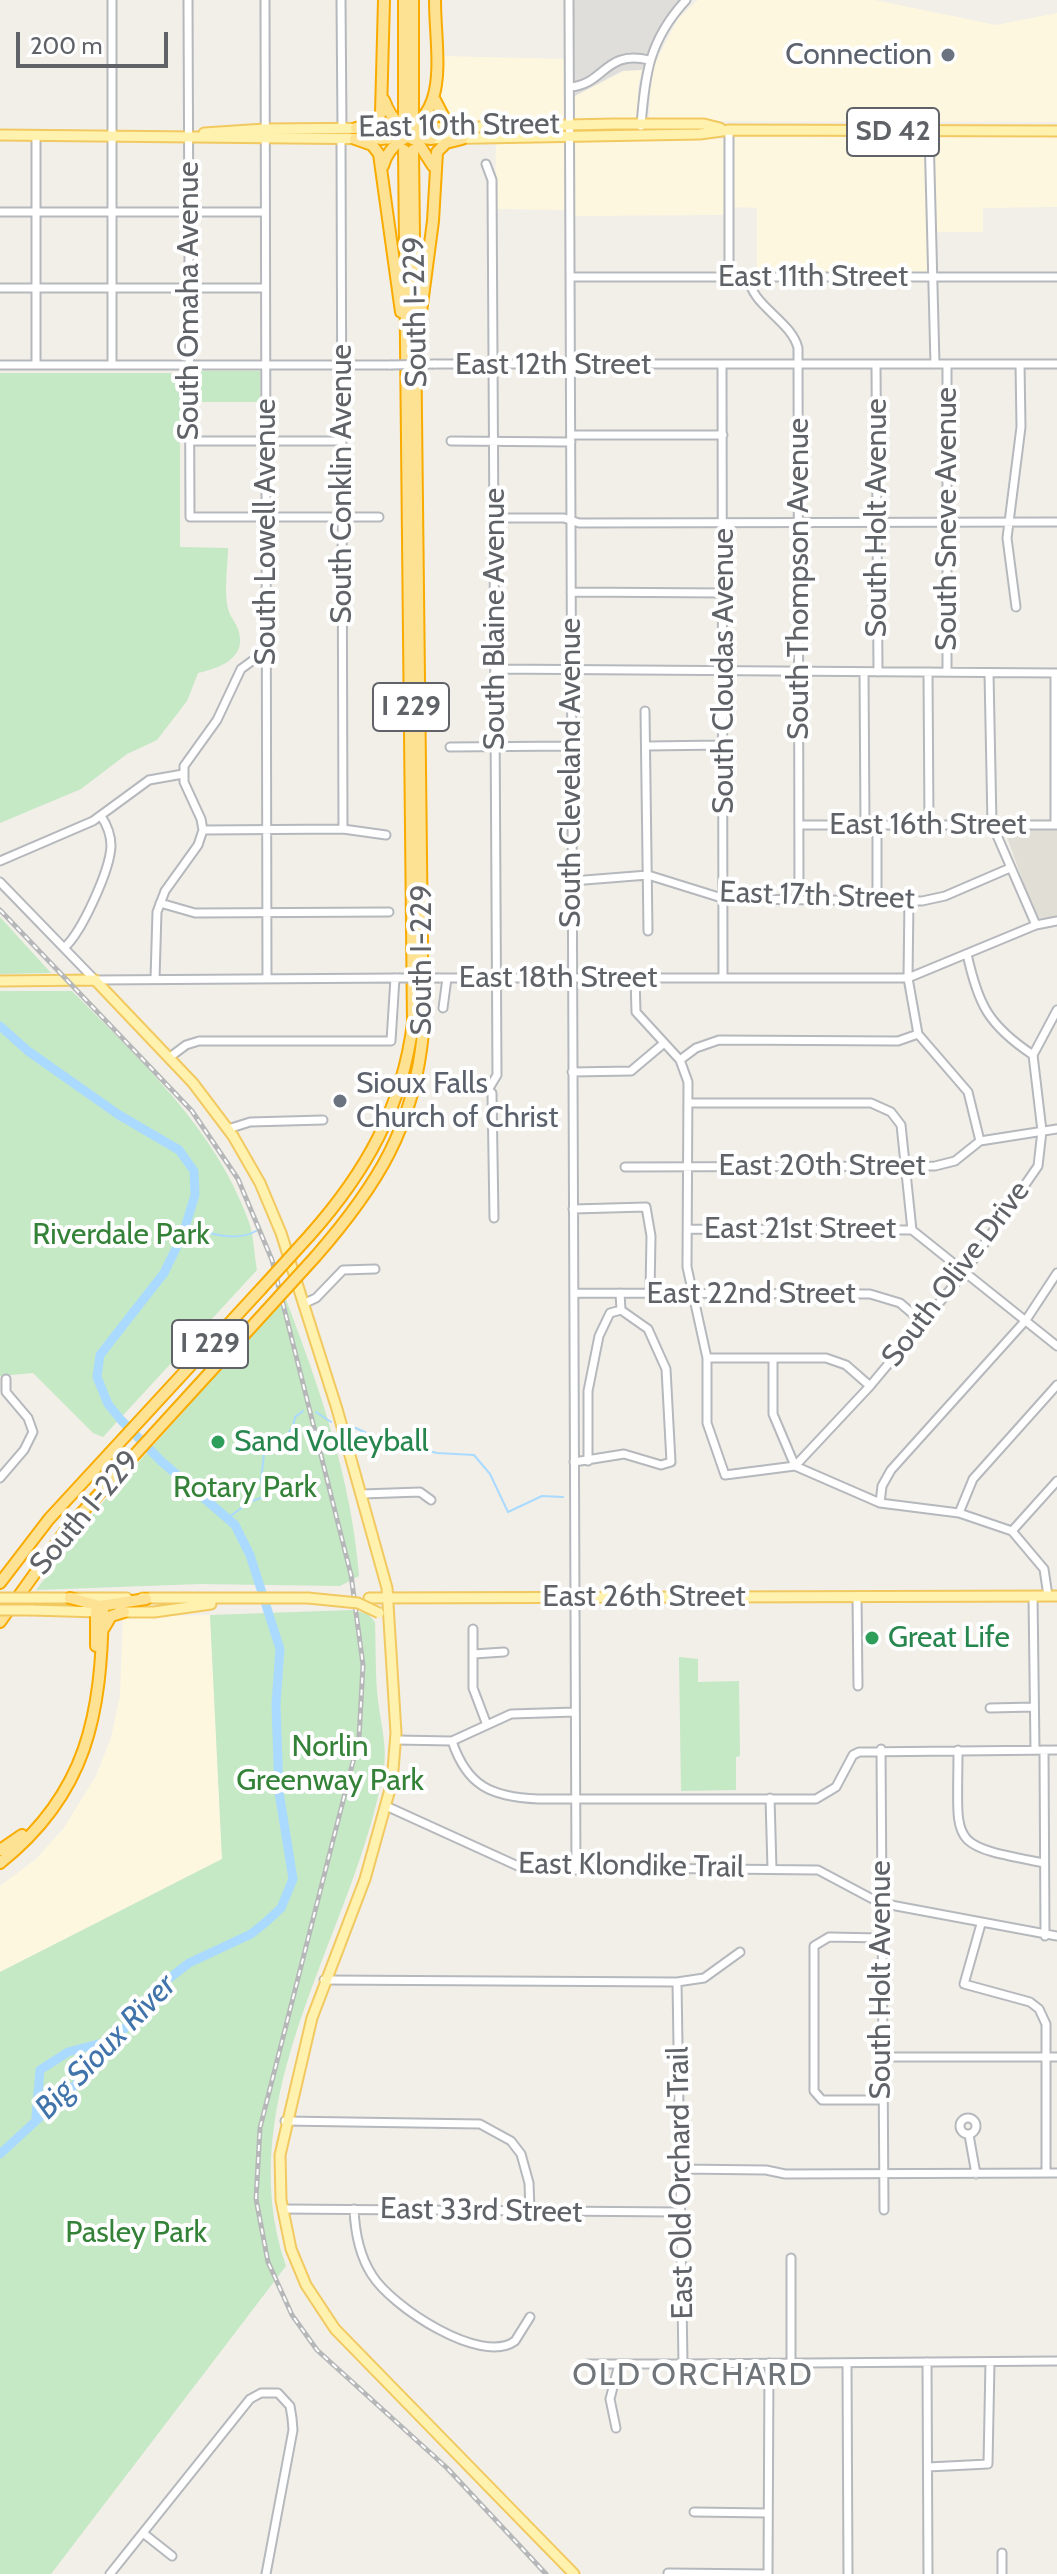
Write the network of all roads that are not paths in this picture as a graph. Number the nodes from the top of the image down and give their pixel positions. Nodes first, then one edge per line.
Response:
1 (112, 0) edge
2 (188, 0) edge
3 (265, 0) edge
4 (341, 0) edge
5 (384, 0) edge
6 (404, 0) edge
7 (413, 0) edge
8 (435, 0) edge
9 (569, 0) edge
10 (686, 0) edge
11 (649, 60) junction
12 (408, 62) junction
13 (570, 87) junction
14 (382, 94) junction
15 (435, 98) junction
16 (387, 128) joint
17 (570, 130) junction
18 (640, 130) junction
19 (729, 130) junction
20 (1057, 131) edge
21 (929, 132) junction
22 (409, 133) junction
23 (265, 134) junction
24 (341, 134) junction
25 (355, 134) junction
26 (433, 134) joint
27 (464, 134) junction
28 (0, 135) edge
29 (36, 135) junction
30 (112, 135) junction
31 (189, 135) junction
32 (381, 139) joint
33 (486, 164) dead end
34 (434, 172) junction
35 (382, 176) junction
36 (113, 211) junction
37 (0, 212) edge
38 (36, 212) junction
39 (188, 212) junction
40 (265, 212) junction
41 (570, 277) junction
42 (729, 277) junction
43 (749, 277) junction
44 (932, 277) junction
45 (1057, 277) edge
46 (0, 288) edge
47 (36, 288) junction
48 (112, 288) junction
49 (188, 288) junction
50 (265, 288) junction
51 (266, 364) junction
52 (494, 364) junction
53 (935, 364) junction
54 (1020, 364) junction
55 (1057, 364) edge
56 (0, 365) edge
57 (36, 365) junction
58 (112, 365) junction
59 (189, 365) junction
60 (342, 365) junction
61 (570, 365) junction
62 (722, 365) junction
63 (799, 365) junction
64 (876, 365) junction
65 (947, 365) junction
66 (412, 381) junction
67 (723, 435) junction
68 (571, 438) junction
69 (190, 441) junction
70 (266, 441) junction
71 (342, 441) junction
72 (451, 441) dead end
73 (494, 441) junction
74 (342, 517) junction
75 (379, 517) dead end
76 (266, 518) junction
77 (494, 518) junction
78 (571, 520) junction
79 (800, 522) junction
80 (877, 522) junction
81 (947, 522) junction
82 (1007, 522) junction
83 (1057, 522) edge
84 (724, 523) junction
85 (571, 592) junction
86 (724, 593) junction
87 (1016, 607) dead end
88 (266, 659) junction
89 (495, 669) junction
90 (571, 670) junction
91 (723, 671) junction
92 (800, 672) junction
93 (864, 672) junction
94 (878, 672) junction
95 (928, 672) junction
96 (947, 672) junction
97 (989, 673) junction
98 (1056, 673) edge
99 (645, 711) dead end
100 (723, 745) junction
101 (495, 746) junction
102 (571, 746) junction
103 (648, 746) junction
104 (450, 747) dead end
105 (183, 774) junction
106 (101, 816) junction
107 (865, 824) junction
108 (877, 824) junction
109 (992, 824) junction
110 (800, 825) junction
111 (929, 825) junction
112 (1056, 825) edge
113 (343, 829) junction
114 (203, 830) junction
115 (268, 830) junction
116 (386, 835) dead end
117 (0, 861) edge
118 (1010, 868) junction
119 (648, 875) junction
120 (572, 881) junction
121 (0, 882) edge
122 (725, 899) junction
123 (799, 899) junction
124 (877, 899) junction
125 (909, 900) junction
126 (160, 903) junction
127 (267, 912) junction
128 (389, 912) dead end
129 (1057, 921) edge
130 (1036, 925) junction
131 (648, 931) dead end
132 (64, 948) junction
133 (967, 954) junction
134 (635, 977) junction
135 (723, 977) junction
136 (397, 978) junction
137 (443, 978) junction
138 (497, 978) junction
139 (572, 978) junction
140 (908, 978) junction
141 (155, 979) junction
142 (267, 979) junction
143 (95, 980) junction
144 (0, 981) edge
145 (443, 1008) dead end
146 (1057, 1010) edge
147 (918, 1034) junction
148 (663, 1044) junction
149 (1033, 1055) junction
150 (170, 1057) junction
151 (680, 1060) junction
152 (572, 1072) junction
153 (689, 1103) junction
154 (323, 1120) dead end
155 (228, 1129) junction
156 (1057, 1129) edge
157 (1042, 1131) junction
158 (980, 1141) junction
159 (688, 1166) junction
160 (905, 1166) junction
161 (625, 1167) dead end
162 (573, 1209) junction
163 (494, 1218) dead end
164 (688, 1229) junction
165 (912, 1230) junction
166 (375, 1269) dead end
167 (964, 1273) junction
168 (1057, 1273) edge
169 (574, 1293) junction
170 (620, 1293) junction
171 (650, 1293) junction
172 (694, 1294) junction
173 (303, 1304) junction
174 (621, 1310) junction
175 (1026, 1320) junction
176 (921, 1321) junction
177 (1057, 1346) edge
178 (707, 1358) junction
179 (773, 1358) junction
180 (6, 1379) dead end
181 (1057, 1385) edge
182 (870, 1386) junction
183 (588, 1461) junction
184 (574, 1462) junction
185 (795, 1466) junction
186 (0, 1478) edge
187 (1057, 1481) edge
188 (362, 1494) junction
189 (431, 1500) dead end
190 (880, 1503) junction
191 (959, 1513) junction
192 (1012, 1531) junction
193 (0, 1583) edge
194 (857, 1596) junction
195 (1033, 1596) junction
196 (1052, 1596) edge
197 (389, 1597) junction
198 (0, 1598) edge
199 (70, 1598) junction
200 (308, 1598) junction
201 (575, 1598) junction
202 (146, 1599) junction
203 (230, 1600) junction
204 (0, 1610) edge
205 (100, 1610) junction
206 (124, 1612) junction
207 (0, 1622) edge
208 (391, 1623) junction
209 (473, 1629) dead end
210 (103, 1634) junction
211 (504, 1652) dead end
212 (474, 1654) junction
213 (858, 1686) dead end
214 (1034, 1707) junction
215 (990, 1708) dead end
216 (575, 1712) junction
217 (487, 1725) junction
218 (396, 1740) junction
219 (452, 1741) junction
220 (881, 1749) junction
221 (958, 1750) junction
222 (1035, 1750) junction
223 (1044, 1750) junction
224 (1057, 1750) edge
225 (770, 1798) junction
226 (575, 1799) junction
227 (386, 1806) junction
228 (0, 1850) edge
229 (0, 1863) edge
230 (1044, 1863) junction
231 (772, 1869) junction
232 (576, 1870) junction
233 (880, 1903) junction
234 (981, 1924) junction
235 (1045, 1936) junction
236 (1057, 1936) edge
237 (881, 1938) junction
238 (740, 1952) dead end
239 (324, 1980) junction
240 (677, 1982) junction
241 (883, 2057) junction
242 (1046, 2057) junction
243 (1057, 2057) edge
244 (882, 2100) junction
245 (285, 2121) junction
246 (969, 2135) dead end
247 (680, 2169) junction
248 (1046, 2173) junction
249 (1057, 2173) edge
250 (884, 2174) junction
251 (976, 2174) junction
252 (282, 2209) junction
253 (354, 2209) junction
254 (884, 2210) dead end
255 (530, 2211) junction
256 (681, 2212) junction
257 (791, 2258) dead end
258 (530, 2317) dead end
259 (1057, 2361) edge
260 (927, 2362) junction
261 (990, 2362) junction
262 (769, 2363) junction
263 (791, 2363) junction
264 (847, 2363) junction
265 (587, 2364) dead end
266 (619, 2364) junction
267 (683, 2364) junction
268 (616, 2428) dead end
269 (928, 2467) junction
270 (694, 2512) dead end
271 (768, 2513) junction
272 (143, 2533) junction
273 (1002, 2553) dead end
274 (172, 2556) dead end
275 (668, 2573) edge
276 (110, 2574) edge
277 (266, 2574) edge
278 (574, 2574) edge
279 (768, 2574) edge
280 (848, 2574) edge
281 (928, 2574) edge
282 (1002, 2574) edge

1 - 30 street
2 - 31 street, South Omaha Avenue
3 - 23 street, South Lowell Avenue
4 - 24 street, South Conklin Avenue
5 - 14 highway
6 - 12 highway, I 229
7 - 12 highway, I 229
8 - 15 highway
9 - 13 street, South Cleveland Avenue
10 - 11 street
11 - 13 street
11 - 18 street
12 - 22 highway, South I-229 / I 229
13 - 17 street, South Cleveland Avenue
14 - 22 highway
14 - 25 highway
15 - 22 highway
15 - 27 highway
16 - 22 highway
16 - 25 main road, East 10th Street
17 - 18 main road, East 10th Street / SD 42
17 - 27 main road, East 10th Street / SD 42
17 - 41 street, South Cleveland Avenue
18 - 19 main road, East 10th Street / SD 42
19 - 21 main road, East 10th Street / SD 42
19 - 42 street
20 - 21 main road, East 10th Street / SD 42
21 - 44 street, South Sneve Avenue
22 - 26 highway
22 - 32 highway
22 - 34 highway
22 - 35 highway
22 - 66 highway, South I-229 / I 229
23 - 24 main road, East 10th Street
23 - 31 main road, East 10th Street
23 - 40 street, South Lowell Avenue
24 - 25 main road, East 10th Street
24 - 60 street, South Conklin Avenue
25 - 32 main road, East 10th Street
25 - 35 highway
26 - 27 main road, East 10th Street / SD 42
27 - 34 highway
28 - 29 main road, East 10th Street
29 - 30 main road, East 10th Street
29 - 38 street
30 - 31 main road, East 10th Street
30 - 36 street
31 - 39 street, South Omaha Avenue
33 - 52 street, South Blaine Avenue
34 - 66 highway
35 - 66 highway
36 - 38 street
36 - 39 street
36 - 48 street
37 - 38 street
38 - 47 street
39 - 40 street
39 - 49 street, South Omaha Avenue
40 - 50 street, South Lowell Avenue
41 - 42 street, East 11th Street
41 - 61 street, South Cleveland Avenue
42 - 43 street, East 11th Street
43 - 44 street, East 11th Street
43 - 63 street, South Thompson Avenue
44 - 45 street, East 11th Street
44 - 53 street, South Sneve Avenue
46 - 47 street
47 - 48 street
47 - 57 street
48 - 49 street
48 - 58 street
49 - 50 street
49 - 59 street, South Omaha Avenue
50 - 51 street, South Lowell Avenue
51 - 59 street, East 12th Street
51 - 60 street, East 12th Street
51 - 70 street, South Lowell Avenue
52 - 60 street, East 12th Street, bridge
52 - 61 street, East 12th Street
52 - 73 street, South Blaine Avenue
53 - 64 street, East 12th Street
53 - 65 street, East 12th Street
54 - 55 street, East 12th Street
54 - 65 street, East 12th Street
54 - 82 street
56 - 57 street, East 12th Street
57 - 58 street, East 12th Street
58 - 59 street, East 12th Street
59 - 69 street, South Omaha Avenue
60 - 71 street, South Conklin Avenue
61 - 62 street, East 12th Street
61 - 68 street, South Cleveland Avenue
62 - 63 street, East 12th Street
62 - 67 street, South Cloudas Avenue
63 - 64 street, East 12th Street
63 - 79 street, South Thompson Avenue
64 - 80 street, South Holt Avenue
65 - 81 street, South Sneve Avenue
66 - 193 highway, South I-229 / I 229, bridge
66 - 207 highway, South I-229 / I 229, bridge
67 - 68 street
67 - 84 street, South Cloudas Avenue
68 - 73 street
68 - 78 street, South Cleveland Avenue
69 - 70 street
69 - 76 street, South Omaha Avenue
70 - 71 street
70 - 76 street, South Lowell Avenue
71 - 74 street, South Conklin Avenue
72 - 73 street
73 - 77 street, South Blaine Avenue
74 - 75 street
74 - 76 street
74 - 113 street, South Conklin Avenue
76 - 88 street, South Lowell Avenue
77 - 78 street
77 - 89 street, South Blaine Avenue
78 - 84 street
78 - 85 street, South Cleveland Avenue
79 - 80 street
79 - 84 street
79 - 92 street, South Thompson Avenue
80 - 81 street
80 - 94 street, South Holt Avenue
81 - 82 street
81 - 96 street, South Sneve Avenue
82 - 83 street
82 - 87 street
84 - 86 street, South Cloudas Avenue
85 - 86 street
85 - 90 street, South Cleveland Avenue
86 - 91 street, South Cloudas Avenue
88 - 105 street
88 - 115 street, South Lowell Avenue
89 - 90 street
89 - 101 street, South Blaine Avenue
90 - 91 street
90 - 102 street, South Cleveland Avenue
91 - 92 street
91 - 100 street, South Cloudas Avenue
92 - 93 street
92 - 110 street, South Thompson Avenue
93 - 94 street
93 - 107 street, South Holt Avenue
94 - 95 street
95 - 96 street
95 - 111 street, South Sneve Avenue
96 - 97 street
97 - 98 street
97 - 109 street
98 - 112 street
99 - 103 street
100 - 103 street
100 - 122 street, South Cloudas Avenue
101 - 102 street
101 - 104 street
101 - 138 street, South Blaine Avenue
102 - 120 street, South Cleveland Avenue
103 - 119 street
105 - 106 street
105 - 114 street
106 - 117 street
106 - 132 street
107 - 108 street, East 16th Street
107 - 110 street, East 16th Street
108 - 111 street, East 16th Street
108 - 124 street
109 - 111 street, East 16th Street
109 - 112 street, East 16th Street
109 - 118 street
110 - 123 street, South Thompson Avenue
113 - 115 street
113 - 116 street
114 - 115 street
114 - 126 street
115 - 127 street, South Lowell Avenue
118 - 125 street, East 17th Street
118 - 130 street
119 - 120 street, East 17th Street
119 - 122 street, East 17th Street
119 - 131 street
120 - 139 street, South Cleveland Avenue
121 - 132 street
122 - 123 street, East 17th Street
122 - 135 street, South Cloudas Avenue
123 - 124 street, East 17th Street
124 - 125 street, East 17th Street
125 - 140 street
126 - 127 street
126 - 141 street
127 - 128 street
127 - 142 street, South Lowell Avenue
129 - 130 street, East 18th Street
130 - 133 street, East 18th Street
132 - 143 street
133 - 140 street, East 18th Street
133 - 149 street
134 - 135 street, East 18th Street
134 - 139 street, East 18th Street
134 - 148 street
135 - 140 street, East 18th Street
136 - 137 street, East 18th Street, bridge
136 - 142 street, East 18th Street
136 - 150 street
137 - 138 street, East 18th Street
137 - 145 street
138 - 139 street, East 18th Street
138 - 163 street, South Blaine Avenue
139 - 152 street, South Cleveland Avenue
140 - 147 street
141 - 142 street, East 18th Street
141 - 143 street, East 18th Street
143 - 144 main road, East 18th Street
143 - 150 main road
146 - 149 street
147 - 151 street
147 - 158 street
148 - 151 street
148 - 152 street
149 - 157 street, South Olive Drive
150 - 155 main road
151 - 153 street
152 - 162 street, South Cleveland Avenue
153 - 159 street
153 - 160 street
154 - 155 street
155 - 173 main road
156 - 157 street, East 20th Street
157 - 158 street, East 20th Street
157 - 167 street, South Olive Drive
158 - 160 street, East 20th Street
159 - 160 street, East 20th Street
159 - 161 street, East 20th Street
159 - 164 street
160 - 165 street
162 - 169 street, South Cleveland Avenue
162 - 171 street
164 - 165 street, East 21st Street
164 - 172 street
165 - 167 street
166 - 173 street
167 - 175 street
167 - 176 street, South Olive Drive
168 - 175 street
169 - 170 street, East 22nd Street
169 - 184 street, South Cleveland Avenue
170 - 171 street, East 22nd Street
170 - 174 street
171 - 172 street, East 22nd Street
172 - 176 street, East 22nd Street
172 - 178 street
173 - 188 main road
174 - 183 street
174 - 183 street
175 - 177 street
175 - 190 street
176 - 182 street, South Olive Drive
178 - 179 street
178 - 185 street
179 - 182 street
179 - 185 street
180 - 186 street
181 - 191 street
182 - 185 street, South Olive Drive
183 - 184 street
184 - 201 street, South Cleveland Avenue
185 - 190 street
187 - 192 street
188 - 189 street
188 - 197 main road
190 - 191 street
191 - 192 street
192 - 196 street
194 - 195 main road, East 26th Street
194 - 201 main road, East 26th Street
194 - 213 street
195 - 196 main road, East 26th Street
195 - 214 street
197 - 200 main road, East 26th Street, bridge
197 - 201 main road, East 26th Street
197 - 208 main road
198 - 199 main road, East 26th Street, bridge
199 - 202 main road, East 26th Street
199 - 205 highway
200 - 203 main road, East 26th Street
200 - 208 main road, bridge
201 - 216 street, South Cleveland Avenue
202 - 203 main road, East 26th Street
202 - 205 highway
203 - 206 main road, East 26th Street
204 - 205 main road, East 26th Street, bridge
205 - 206 main road, East 26th Street
205 - 210 highway
205 - 228 highway
206 - 210 highway
208 - 218 main road
209 - 212 street
210 - 229 highway
211 - 212 street
212 - 217 street
214 - 215 street
214 - 222 street
216 - 217 street
216 - 226 street, South Cleveland Avenue
217 - 219 street
218 - 219 street
218 - 227 main road
219 - 226 street
220 - 221 street
220 - 225 street
220 - 233 street, South Holt Avenue
221 - 222 street
221 - 230 street
222 - 223 street
223 - 224 street
223 - 230 street
225 - 226 street
225 - 231 street
226 - 232 street, South Cleveland Avenue
227 - 232 street, East Klondike Trail
227 - 239 main road
230 - 235 street
231 - 232 street, East Klondike Trail
231 - 233 street, East Klondike Trail
233 - 234 street, East Klondike Trail
233 - 237 street, South Holt Avenue
234 - 235 street, East Klondike Trail
234 - 242 street
235 - 236 street, East Klondike Trail
237 - 241 street, South Holt Avenue
237 - 244 street
238 - 240 street
239 - 240 street
239 - 245 main road
240 - 247 street, East Old Orchard Trail
241 - 242 street
241 - 244 street, South Holt Avenue
242 - 243 street
242 - 248 street
244 - 250 street, South Holt Avenue
245 - 252 main road
245 - 255 street
246 - 251 street
247 - 250 street
247 - 256 street, East Old Orchard Trail
248 - 249 street
248 - 251 street
250 - 251 street
250 - 254 street, South Holt Avenue
252 - 253 street, East 33rd Street
252 - 278 main road
253 - 255 street, East 33rd Street
253 - 258 street
255 - 256 street, East 33rd Street
256 - 267 street, East Old Orchard Trail
257 - 263 street
259 - 261 street, East Old Orchard Trail
260 - 261 street, East Old Orchard Trail
260 - 264 street, East Old Orchard Trail
260 - 269 street
261 - 269 street
262 - 263 street, East Old Orchard Trail
262 - 267 street, East Old Orchard Trail
262 - 271 street
263 - 264 street, East Old Orchard Trail
264 - 280 street
265 - 266 street
266 - 267 street
266 - 268 street
269 - 281 street
270 - 271 street
271 - 279 street
272 - 274 street
272 - 276 street
272 - 277 street
273 - 282 street
275 - 279 street

